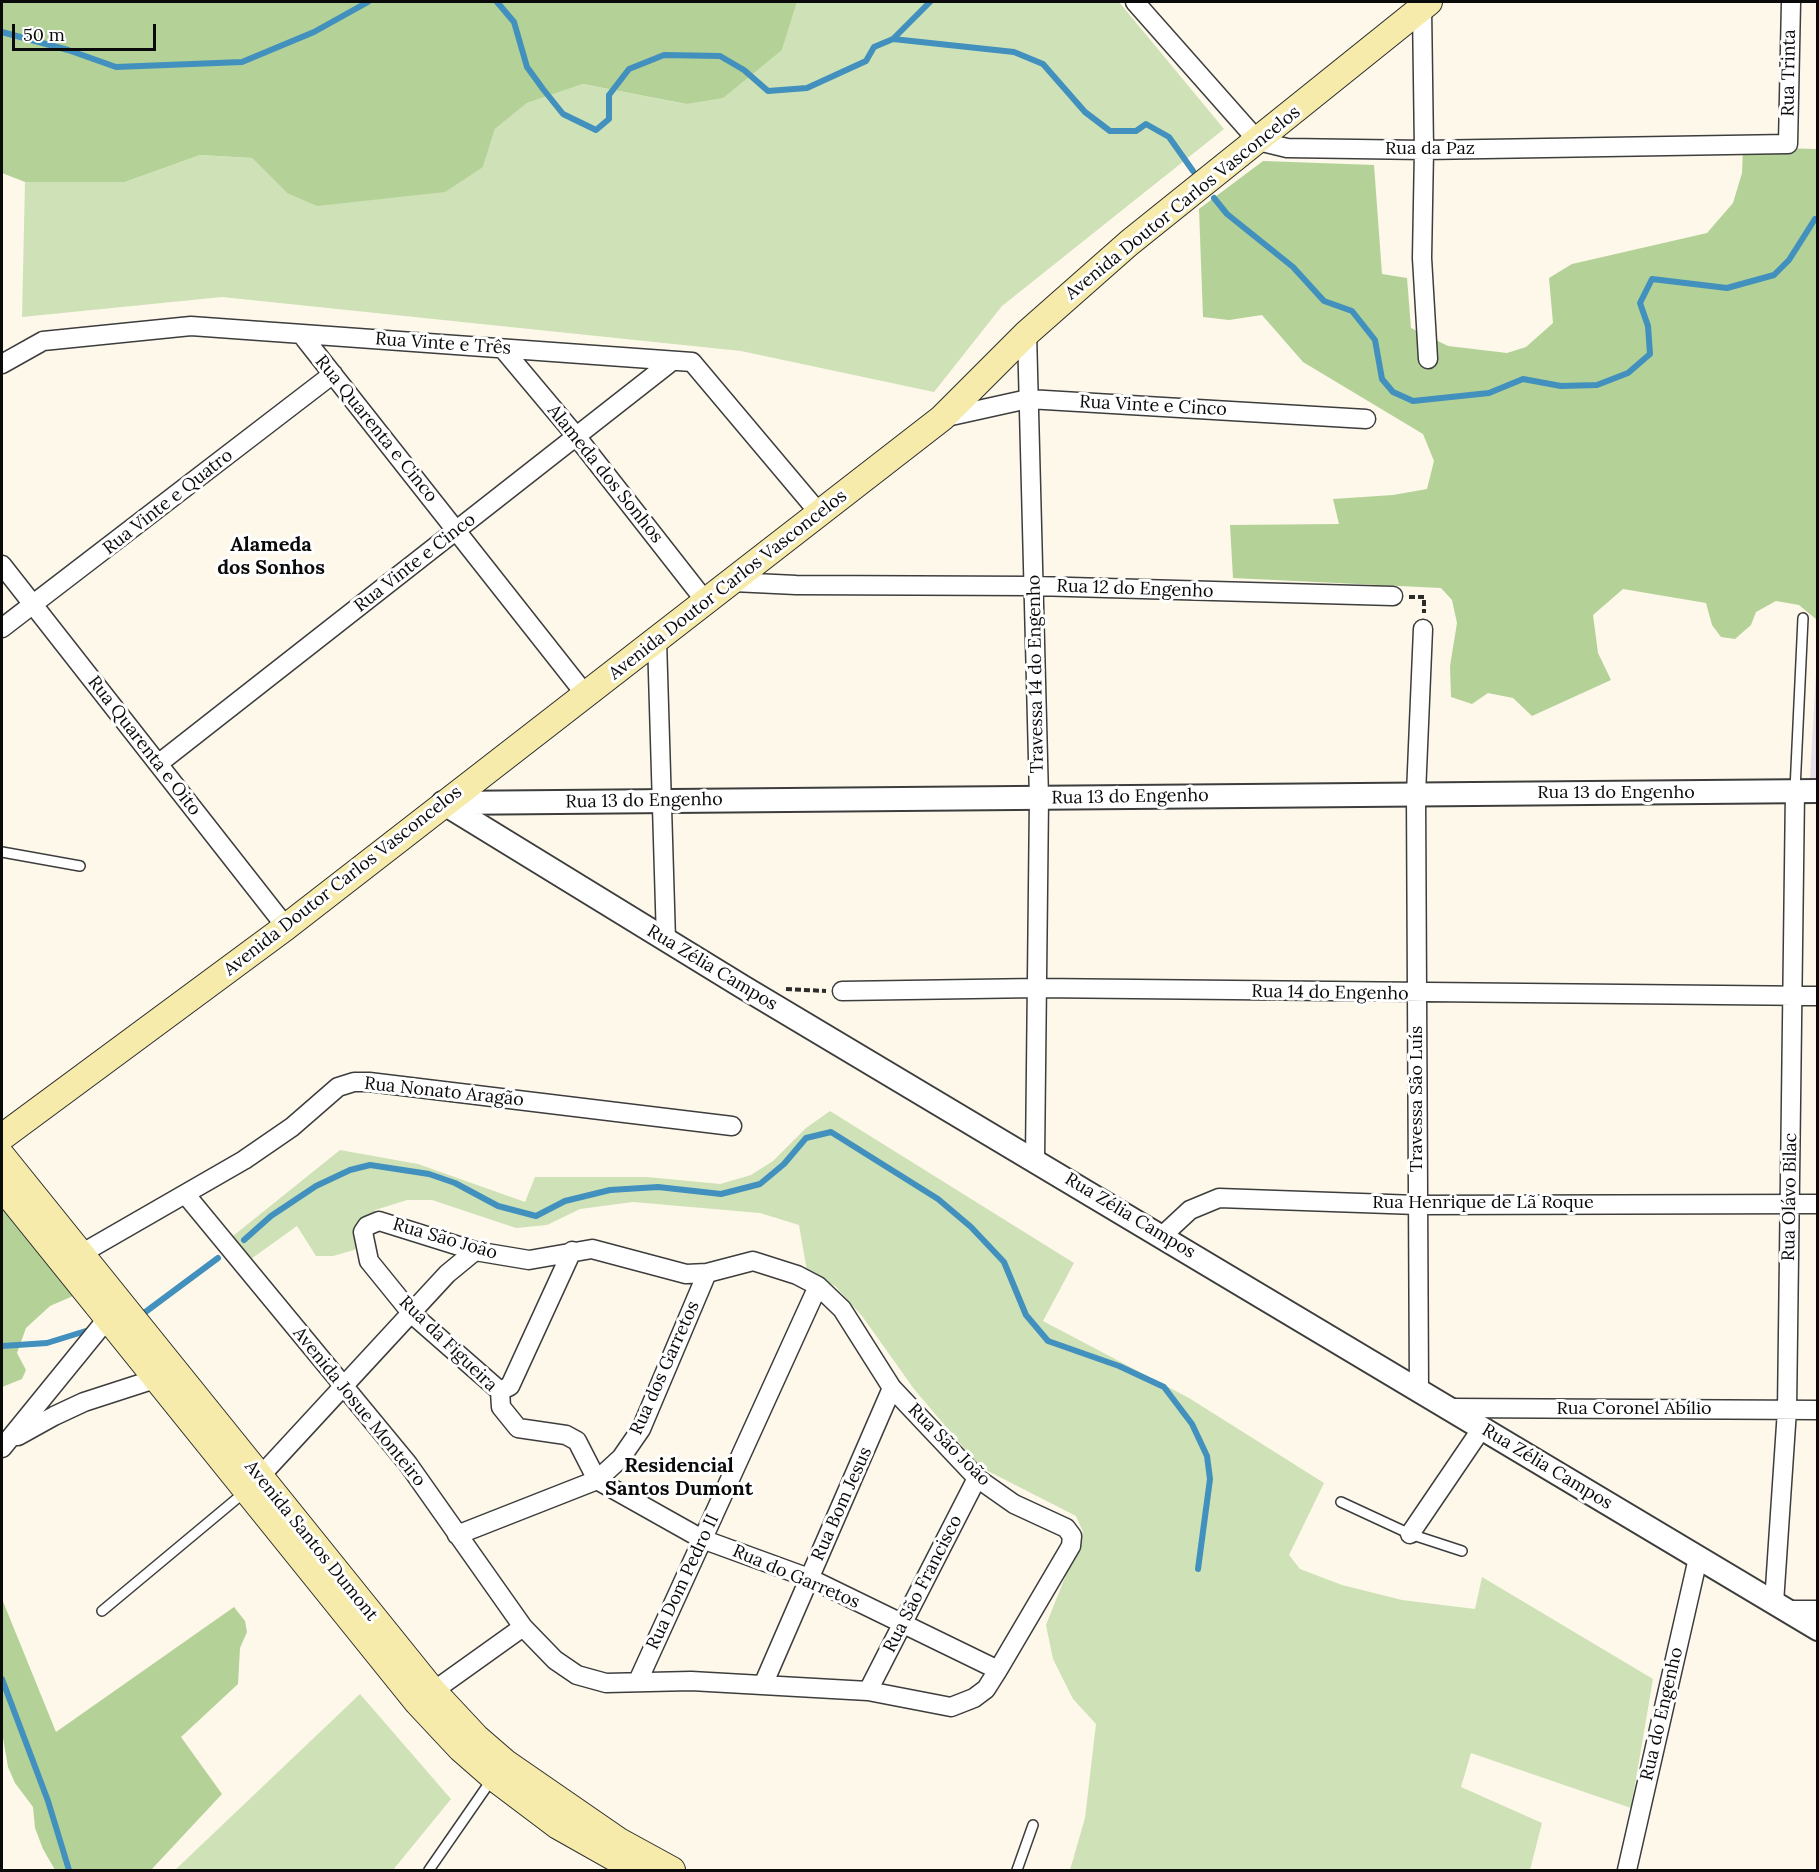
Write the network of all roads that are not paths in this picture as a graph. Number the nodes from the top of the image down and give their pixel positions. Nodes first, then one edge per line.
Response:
1 (1135, 2) edge
2 (1791, 2) edge
3 (1425, 5) edge
4 (1258, 141) junction
5 (1788, 144) joint
6 (1424, 150) junction
7 (1027, 333) junction
8 (300, 334) junction
9 (503, 348) junction
10 (1428, 359) dead end
11 (671, 362) junction
12 (2, 364) edge
13 (333, 374) junction
14 (1028, 399) junction
15 (942, 418) junction
16 (1366, 419) dead end
17 (576, 436) junction
18 (820, 514) junction
19 (457, 530) junction
20 (2, 565) edge
21 (733, 582) junction
22 (1034, 586) junction
23 (1393, 596) road end
24 (706, 602) junction
25 (33, 606) junction
26 (1803, 618) dead end
27 (2, 628) edge
28 (1423, 629) road end
29 (657, 640) junction
30 (585, 694) junction
31 (158, 764) junction
32 (1795, 791) junction
33 (1818, 791) edge
34 (1416, 794) junction
35 (1039, 798) junction
36 (663, 801) junction
37 (443, 803) junction
38 (2, 852) edge
39 (80, 866) dead end
40 (286, 927) junction
41 (666, 940) junction
42 (1037, 988) junction
43 (842, 991) road end
44 (1417, 994) junction
45 (1792, 996) junction
46 (1818, 996) edge
47 (732, 1126) dead end
48 (2, 1137) edge
49 (2, 1156) edge
50 (1035, 1159) junction
51 (2, 1187) edge
52 (186, 1195) junction
53 (1790, 1204) junction
54 (1818, 1204) edge
55 (1417, 1205) junction
56 (365, 1229) joint
57 (1162, 1236) junction
58 (475, 1251) junction
59 (572, 1251) junction
60 (72, 1259) junction
61 (707, 1273) junction
62 (818, 1286) junction
63 (115, 1313) junction
64 (412, 1314) junction
65 (163, 1372) junction
66 (345, 1386) junction
67 (892, 1388) junction
68 (1419, 1390) junction
69 (500, 1391) junction
70 (1450, 1408) junction
71 (1787, 1410) junction
72 (1818, 1410) edge
73 (1482, 1428) junction
74 (4, 1446) edge
75 (977, 1478) junction
76 (597, 1480) junction
77 (253, 1484) junction
78 (1341, 1502) dead end
79 (1410, 1534) junction
80 (457, 1535) junction
81 (702, 1539) junction
82 (1462, 1551) dead end
83 (1698, 1558) junction
84 (809, 1578) junction
85 (1780, 1607) junction
86 (1818, 1610) edge
87 (102, 1611) dead end
88 (902, 1623) junction
89 (523, 1627) junction
90 (1818, 1629) edge
91 (998, 1670) junction
92 (638, 1681) junction
93 (762, 1685) junction
94 (868, 1691) junction
95 (425, 1697) junction
96 (493, 1777) junction
97 (1033, 1825) dead end
98 (429, 1870) edge
99 (636, 1870) edge
100 (672, 1870) edge
101 (1017, 1870) edge
102 (1627, 1870) edge

1 - 4 street
2 - 5 street, Rua Trinta
3 - 4 main road, Avenida Doutor Carlos Vasconcelos
3 - 6 street
4 - 6 street, Rua da Paz
4 - 7 main road, Avenida Doutor Carlos Vasconcelos
5 - 6 street, Rua da Paz
6 - 10 street
7 - 14 street, Travessa 14 do Engenho
7 - 15 main road, Avenida Doutor Carlos Vasconcelos
8 - 9 street, Rua Vinte e Três
8 - 12 street, Rua Vinte e Três
8 - 13 street, Rua Quarenta e Cinco
9 - 11 street, Rua Vinte e Três
9 - 17 street, Alameda dos Sonhos
11 - 17 street, Rua Vinte e Cinco
11 - 18 street, Rua Vinte e Três
13 - 19 street, Rua Quarenta e Cinco
13 - 25 street, Rua Vinte e Quatro
14 - 15 street, Rua Vinte e Cinco
14 - 16 street, Rua Vinte e Cinco
14 - 22 street, Travessa 14 do Engenho
15 - 18 main road, Avenida Doutor Carlos Vasconcelos
17 - 19 street, Rua Vinte e Cinco
17 - 24 street, Alameda dos Sonhos
18 - 21 main road, Avenida Doutor Carlos Vasconcelos
19 - 30 street, Rua Quarenta e Cinco
19 - 31 street, Rua Vinte e Cinco
20 - 25 street, Rua Quarenta e Oito
21 - 22 street, Rua 12 do Engenho
21 - 24 main road, Avenida Doutor Carlos Vasconcelos
22 - 23 street, Rua 12 do Engenho
22 - 35 street, Travessa 14 do Engenho
24 - 29 main road, Avenida Doutor Carlos Vasconcelos
25 - 27 street, Rua Vinte e Quatro
25 - 31 street, Rua Quarenta e Oito
26 - 32 lane
28 - 34 street, Travessa São Luís
29 - 30 main road, Avenida Doutor Carlos Vasconcelos
29 - 36 street
30 - 37 main road, Avenida Doutor Carlos Vasconcelos
31 - 40 street, Rua Quarenta e Oito
32 - 33 street, Rua 13 do Engenho
32 - 34 street, Rua 13 do Engenho
32 - 45 street, Rua Olávo Bilac
34 - 35 street, Rua 13 do Engenho
34 - 44 street, Travessa São Luís
35 - 36 street, Rua 13 do Engenho
35 - 42 street, Travessa 14 do Engenho
36 - 37 street, Rua 13 do Engenho
36 - 41 street
37 - 40 main road, Avenida Doutor Carlos Vasconcelos
37 - 41 street, Rua Zélia Campos
38 - 39 lane
40 - 48 main road, Avenida Doutor Carlos Vasconcelos
41 - 50 street, Rua Zélia Campos
42 - 43 street, Rua 14 do Engenho
42 - 44 street, Rua 14 do Engenho
42 - 50 street, Travessa 14 do Engenho
44 - 45 street, Rua 14 do Engenho
44 - 55 street, Travessa São Luís
45 - 46 street, Rua 14 do Engenho
45 - 53 street, Rua Olávo Bilac
47 - 52 street, Rua Nonato Aragão
49 - 60 main road, Avenida Santos Dumont
50 - 57 street, Rua Zélia Campos
51 - 60 main road, Avenida Santos Dumont
52 - 60 street, Rua Nonato Aragão
52 - 66 street, Avenida Josue Monteiro
53 - 54 street, Rua Henrique de Lã Roque
53 - 55 street, Rua Henrique de Lã Roque
53 - 71 street, Rua Olávo Bilac
55 - 57 street, Rua Henrique de Lã Roque
55 - 68 street, Travessa São Luís
56 - 58 street, Rua São João
56 - 64 street, Rua da Figueira
57 - 68 street, Rua Zélia Campos
58 - 59 street, Rua São João
58 - 64 street
59 - 61 street, Rua São João
59 - 69 street
60 - 63 main road, Avenida Santos Dumont
61 - 62 street, Rua São João
61 - 76 street, Rua dos Garretos
62 - 67 street, Rua São João
62 - 81 street, Rua Dom Pedro II
63 - 65 main road, Avenida Santos Dumont
63 - 74 street
64 - 66 street
64 - 69 street, Rua da Figueira
65 - 74 street
65 - 77 main road, Avenida Santos Dumont
66 - 77 street
66 - 80 street, Avenida Josue Monteiro
67 - 75 street, Rua São João
67 - 84 street, Rua Bom Jesus
68 - 70 street, Rua Zélia Campos
69 - 76 street, Rua da Figueira
70 - 71 street, Rua Coronel Abílio
70 - 73 street, Rua Zélia Campos
71 - 72 street, Rua Coronel Abílio
71 - 85 street, Rua Olávo Bilac
73 - 79 street
73 - 83 street, Rua Zélia Campos
75 - 88 street, Rua São Francisco
75 - 91 street, Rua São João
76 - 80 street, Rua dos Garretos
76 - 81 street, Rua do Garretos
77 - 87 lane
77 - 95 main road, Avenida Santos Dumont
78 - 79 lane
79 - 82 lane
80 - 89 street, Avenida Josue Monteiro
81 - 84 street, Rua do Garretos
81 - 92 street, Rua Dom Pedro II
83 - 85 street, Rua Zélia Campos
83 - 102 street, Rua do Engenho
84 - 88 street, Rua do Garretos
84 - 93 street, Rua Bom Jesus
85 - 86 street
85 - 90 street, Rua Zélia Campos
88 - 91 street, Rua do Garretos
88 - 94 street, Rua São Francisco
89 - 92 street, Rua São João
89 - 95 street
91 - 94 street, Rua São João
92 - 93 street, Rua São João
93 - 94 street, Rua São João
95 - 96 main road, Avenida Santos Dumont
95 - 100 main road, Avenida Santos Dumont
96 - 98 lane
96 - 99 main road, Avenida Santos Dumont
97 - 101 lane

